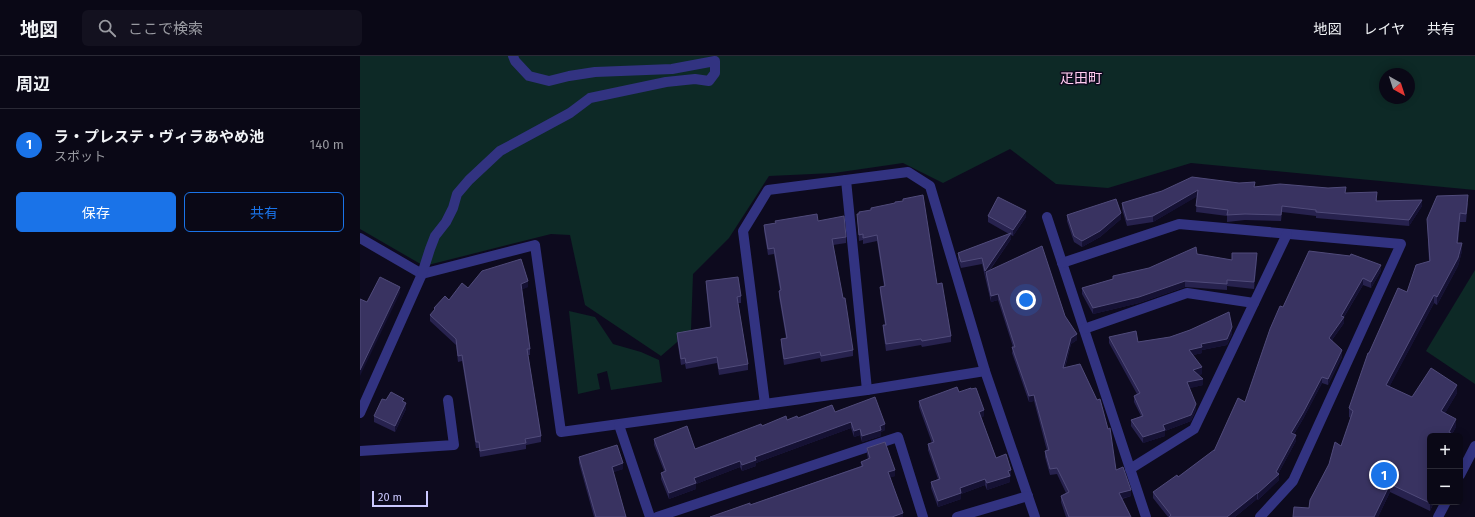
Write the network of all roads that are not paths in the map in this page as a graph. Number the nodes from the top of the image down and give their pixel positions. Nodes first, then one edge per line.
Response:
1 (513, 56) edge
2 (846, 180) junction
3 (1047, 217) dead end
4 (1287, 234) junction
5 (360, 238) edge
6 (1062, 264) junction
7 (422, 274) junction
8 (1254, 303) junction
9 (1084, 329) junction
10 (985, 371) junction
11 (868, 390) junction
12 (448, 400) dead end
13 (765, 404) junction
14 (360, 413) edge
15 (619, 425) junction
16 (1475, 446) edge
17 (360, 451) edge
18 (1130, 469) junction
19 (1463, 469) edge
20 (1028, 496) junction
21 (1444, 505) edge
22 (650, 517) edge
23 (657, 517) edge
24 (923, 517) edge
25 (957, 517) edge
26 (1036, 517) edge
27 (1146, 517) edge
28 (1260, 517) edge
29 (1438, 517) edge

1 - 7 street
2 - 10 street
2 - 11 street
2 - 13 street
3 - 6 street
4 - 6 street
4 - 8 street
4 - 28 street
5 - 7 street
6 - 9 street
7 - 14 street
7 - 15 street
8 - 9 street
8 - 18 street
9 - 18 street
10 - 11 street
10 - 20 street
11 - 13 street
12 - 17 street
13 - 15 street
15 - 22 street
16 - 19 street
18 - 27 street
20 - 25 street
20 - 26 street
21 - 29 street
23 - 24 street

